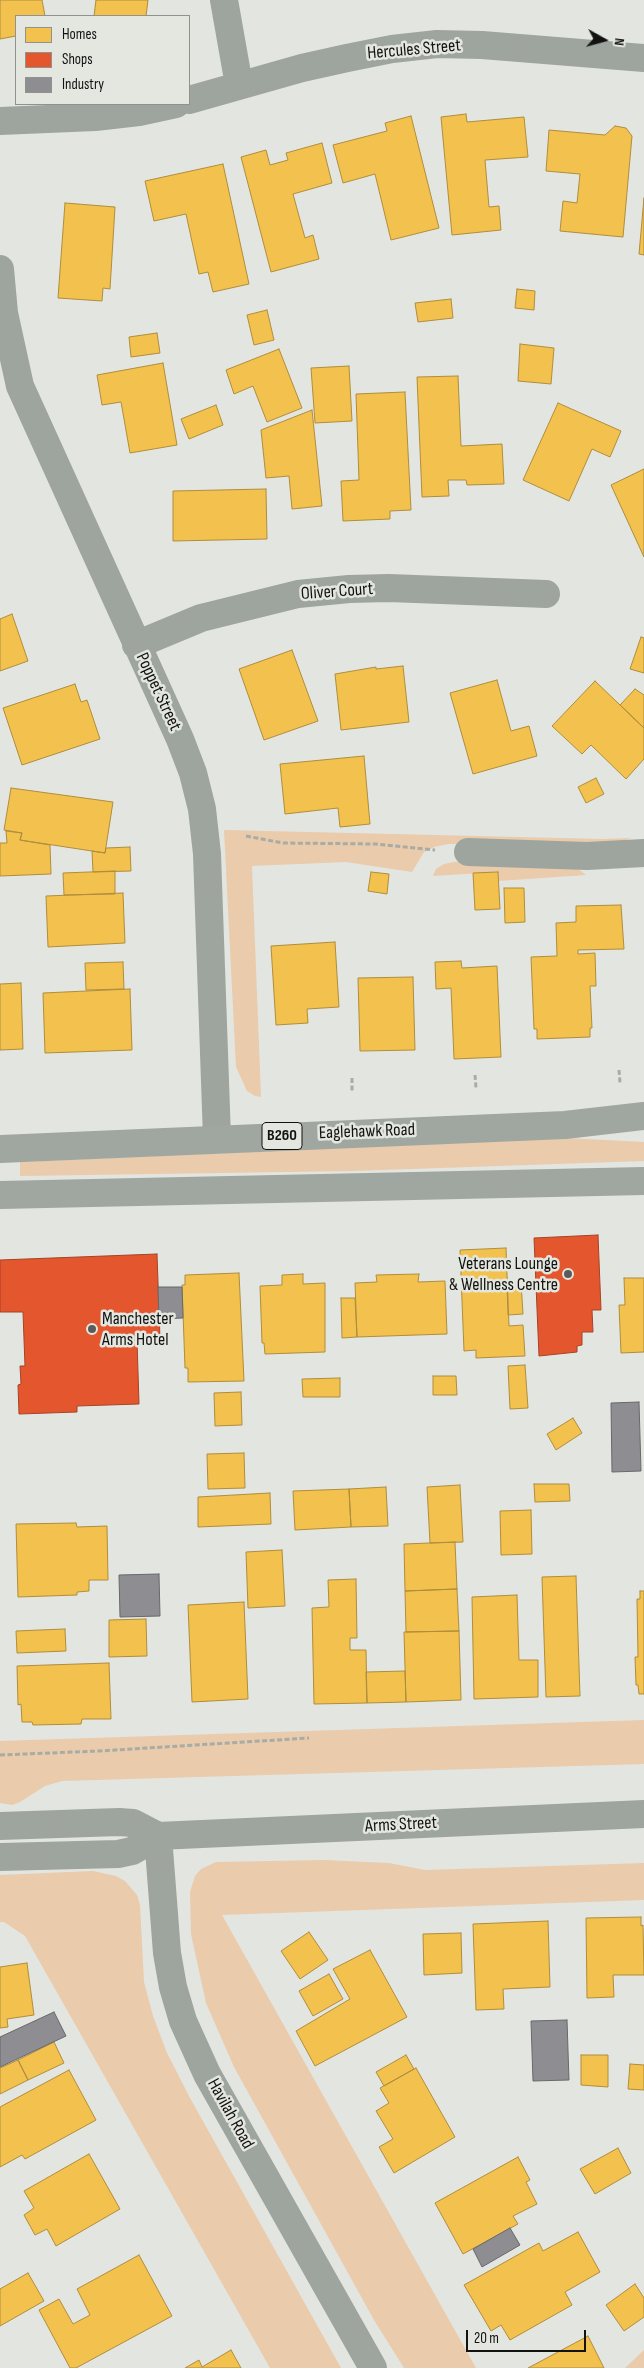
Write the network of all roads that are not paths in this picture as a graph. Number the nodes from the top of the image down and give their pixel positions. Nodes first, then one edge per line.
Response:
1 (224, 0) edge
2 (644, 58) edge
3 (239, 86) junction
4 (190, 100) edge
5 (171, 105) edge
6 (0, 121) edge
7 (0, 269) edge
8 (546, 594) dead end
9 (136, 645) junction
10 (468, 852) road end
11 (644, 853) edge
12 (644, 1116) edge
13 (217, 1138) junction
14 (0, 1148) edge
15 (644, 1182) edge
16 (0, 1195) edge
17 (644, 1814) edge
18 (0, 1826) edge
19 (158, 1836) junction
20 (0, 1857) edge
21 (373, 2368) edge

1 - 3 street
2 - 3 street, Hercules Street
3 - 4 street, Hercules Street
5 - 6 street
7 - 9 street, Poppet Street
8 - 9 street, Oliver Court
9 - 13 street, Poppet Street
10 - 11 street
12 - 13 main road, Eaglehawk Road / B260
13 - 14 main road, Eaglehawk Road / B260
15 - 16 main road
17 - 19 street, Arms Street
18 - 19 street, Arms Street
19 - 20 street, Arms Street
19 - 21 street, Havilah Road

